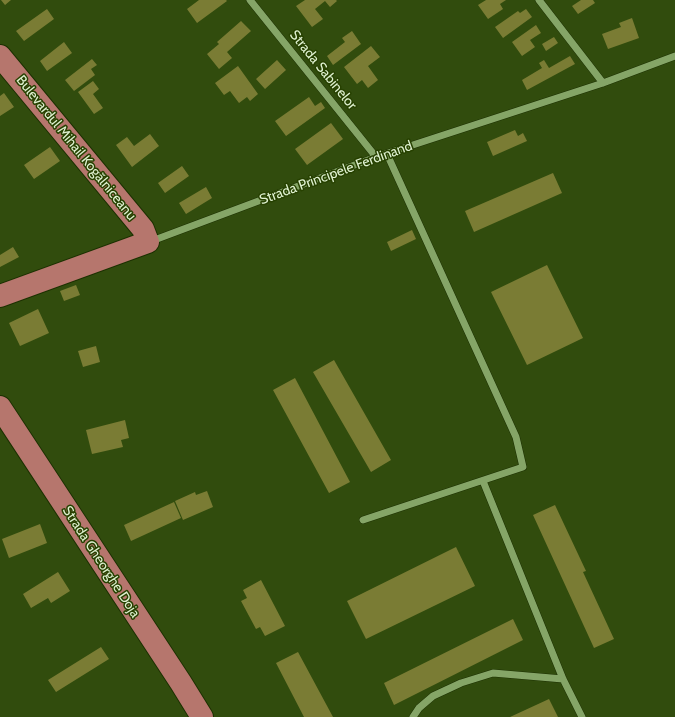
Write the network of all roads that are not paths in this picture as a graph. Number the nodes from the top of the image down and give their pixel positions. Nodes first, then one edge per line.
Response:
1 (250, 0) edge
2 (539, 0) edge
3 (0, 56) edge
4 (675, 56) edge
5 (603, 83) junction
6 (387, 154) junction
7 (376, 157) junction
8 (148, 242) junction
9 (0, 296) edge
10 (0, 407) edge
11 (483, 481) junction
12 (363, 520) dead end
13 (563, 679) junction
14 (202, 717) edge
15 (413, 717) edge
16 (582, 717) edge

1 - 7 street, Strada Sabinelor
2 - 5 street
3 - 8 main road, Bulevardul Mihail Kogălniceanu
4 - 5 street, Strada Principele Ferdinand
5 - 6 street, Strada Principele Ferdinand
6 - 7 street, Strada Principele Ferdinand
6 - 11 street
7 - 8 street, Strada Principele Ferdinand
8 - 9 main road, Strada Principele Ferdinand
10 - 14 main road, Strada Gheorghe Doja
11 - 12 street
11 - 13 street
13 - 15 street
13 - 16 street

